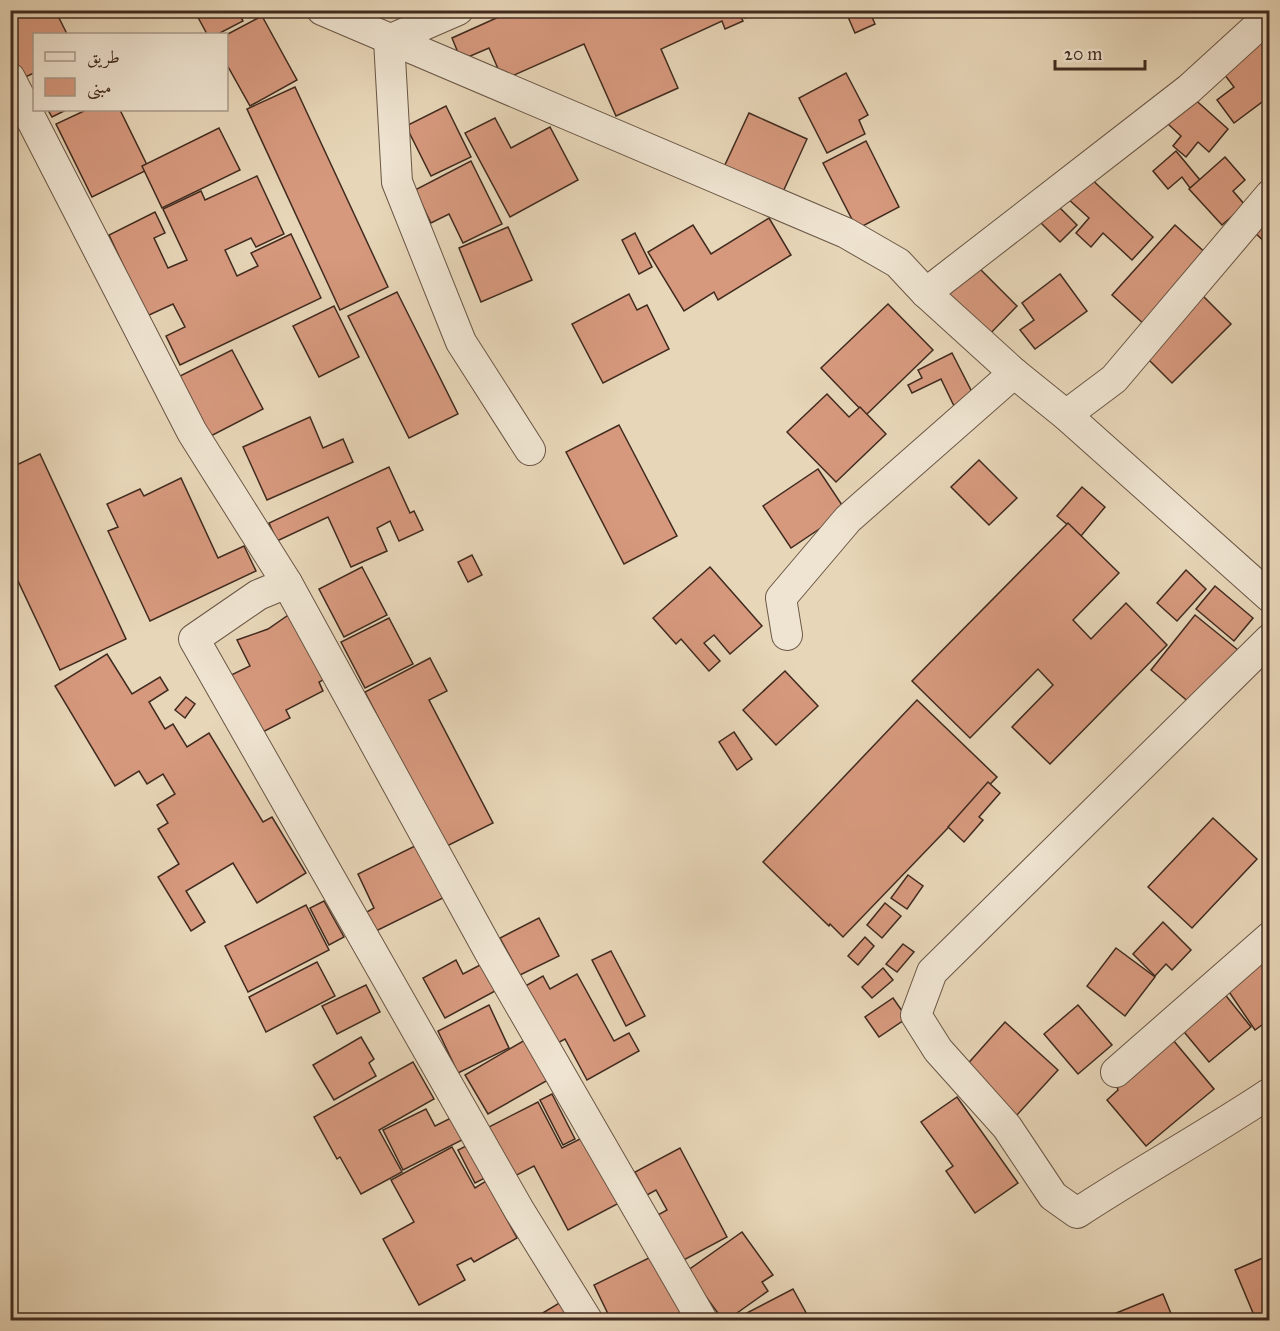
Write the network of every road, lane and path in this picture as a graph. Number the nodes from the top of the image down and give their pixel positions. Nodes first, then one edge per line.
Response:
1 (322, 10) edge
2 (458, 10) edge
3 (1269, 15) edge
4 (389, 40) junction
5 (10, 78) edge
6 (1269, 195) edge
7 (927, 293) junction
8 (1014, 373) junction
9 (1066, 415) junction
10 (530, 450) dead end
11 (287, 583) junction
12 (1269, 597) edge
13 (787, 635) dead end
14 (1269, 639) edge
15 (1269, 937) edge
16 (1116, 1072) dead end
17 (1269, 1093) edge
18 (587, 1320) edge
19 (702, 1320) edge

1 - 4 street
2 - 4 street
3 - 7 street
4 - 7 street
4 - 10 street
5 - 11 street
6 - 9 street
7 - 8 street
8 - 9 street
8 - 13 street
9 - 12 street
11 - 18 street
11 - 19 street
14 - 17 street
15 - 16 street

